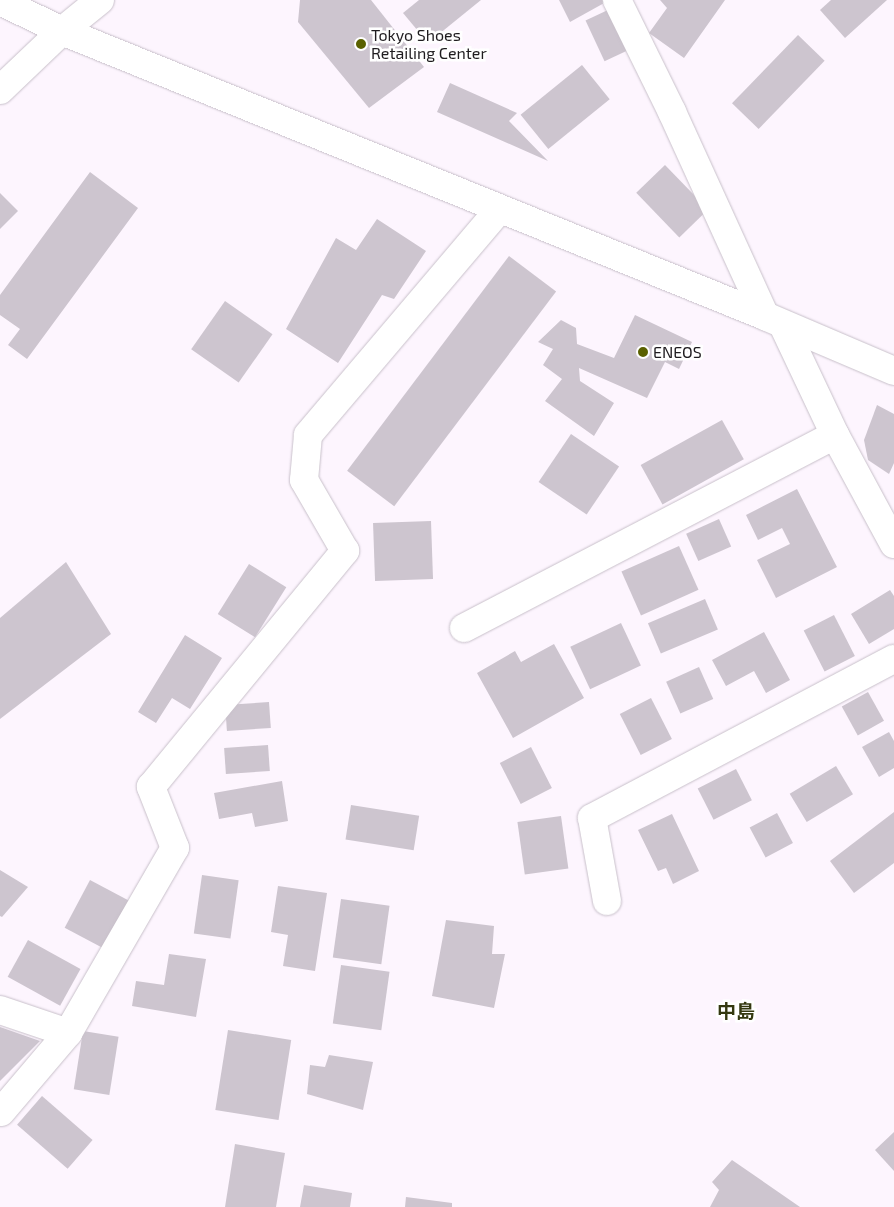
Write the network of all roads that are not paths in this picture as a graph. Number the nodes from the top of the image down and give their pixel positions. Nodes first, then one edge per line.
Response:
1 (100, 0) edge
2 (617, 0) edge
3 (0, 1) edge
4 (62, 31) junction
5 (0, 90) edge
6 (499, 210) junction
7 (774, 320) junction
8 (894, 371) edge
9 (835, 435) junction
10 (894, 544) edge
11 (464, 628) dead end
12 (894, 658) edge
13 (607, 901) dead end
14 (0, 1010) edge
15 (68, 1033) junction
16 (1, 1112) edge

1 - 4 street
2 - 7 street
3 - 4 street
4 - 5 street
4 - 6 street
6 - 7 street
6 - 15 street
7 - 8 street
7 - 9 street
9 - 10 street
9 - 11 street
12 - 13 street
14 - 15 street
15 - 16 street

